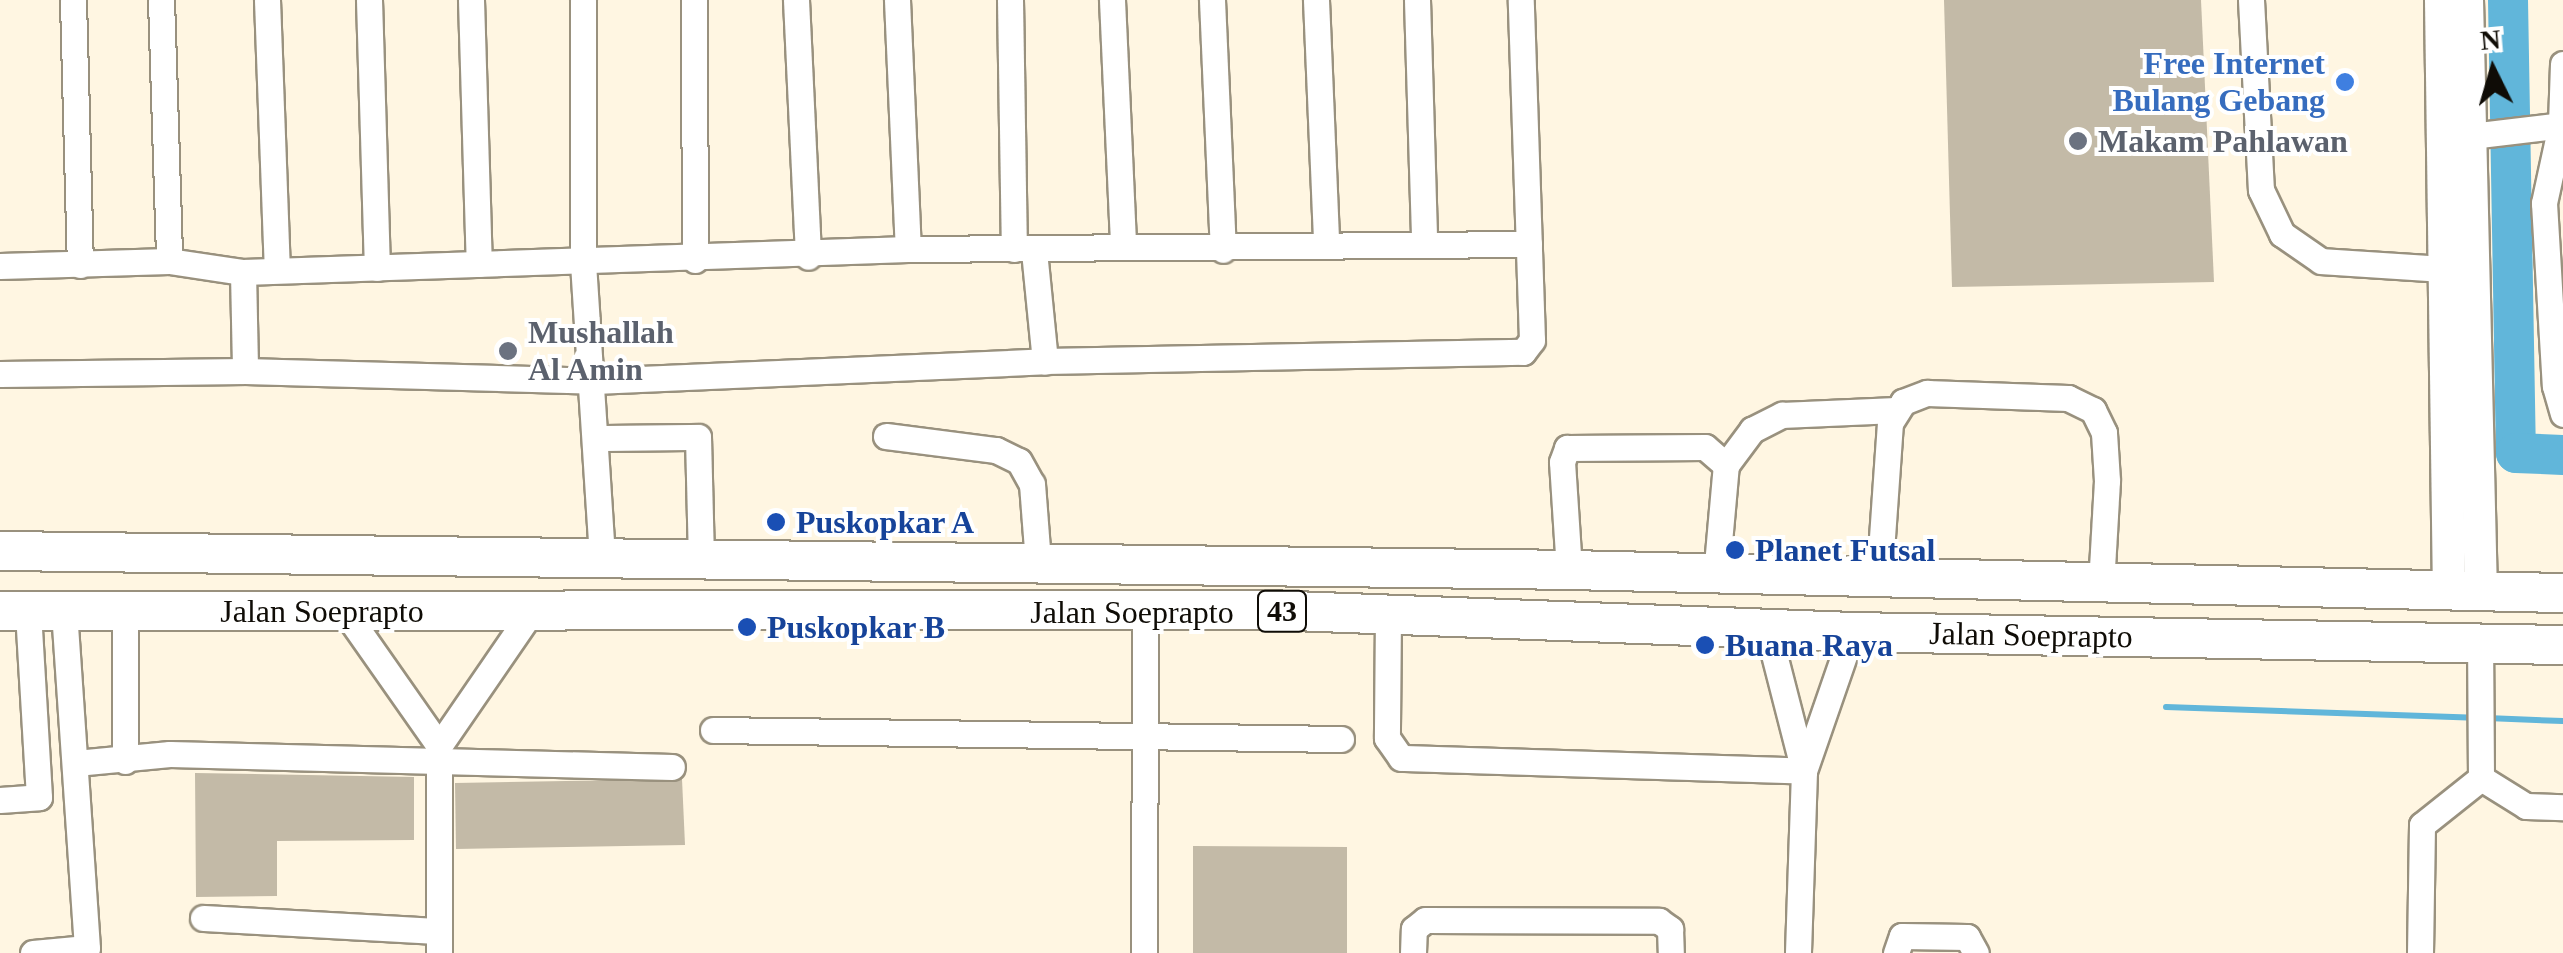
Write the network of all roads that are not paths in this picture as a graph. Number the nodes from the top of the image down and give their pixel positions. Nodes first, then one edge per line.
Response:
1 (73, 0) edge
2 (161, 0) edge
3 (267, 0) edge
4 (369, 0) edge
5 (471, 0) edge
6 (583, 0) edge
7 (694, 0) edge
8 (796, 0) edge
9 (897, 0) edge
10 (1010, 0) edge
11 (1112, 0) edge
12 (1212, 0) edge
13 (1316, 0) edge
14 (1417, 0) edge
15 (1520, 0) edge
16 (2252, 0) edge
17 (2440, 0) edge
18 (2467, 0) edge
19 (2563, 64) edge
20 (2562, 125) edge
21 (2467, 138) junction
22 (1326, 242) junction
23 (1424, 243) junction
24 (1123, 244) junction
25 (1529, 244) junction
26 (908, 248) junction
27 (1024, 250) junction
28 (1224, 250) junction
29 (808, 257) junction
30 (695, 260) junction
31 (168, 261) junction
32 (583, 263) junction
33 (479, 264) junction
34 (0, 266) edge
35 (80, 266) junction
36 (278, 268) junction
37 (377, 268) junction
38 (2458, 270) junction
39 (244, 272) junction
40 (1045, 362) junction
41 (244, 371) junction
42 (0, 374) edge
43 (594, 381) junction
44 (1895, 410) junction
45 (2563, 414) edge
46 (886, 436) dead end
47 (596, 438) junction
48 (1726, 465) junction
49 (0, 551) edge
50 (602, 556) junction
51 (701, 557) junction
52 (1038, 562) junction
53 (1265, 569) junction
54 (1569, 570) junction
55 (1716, 576) junction
56 (1878, 580) junction
57 (2101, 586) junction
58 (2563, 593) edge
59 (2465, 594) junction
60 (533, 608) junction
61 (1266, 610) junction
62 (31, 611) edge
63 (126, 611) junction
64 (346, 613) junction
65 (1145, 614) junction
66 (1388, 614) junction
67 (1767, 627) junction
68 (1852, 632) junction
69 (2480, 644) junction
70 (2563, 645) edge
71 (712, 730) dead end
72 (1144, 733) junction
73 (1341, 739) dead end
74 (439, 754) junction
75 (125, 760) junction
76 (76, 763) junction
77 (672, 767) dead end
78 (1804, 771) junction
79 (2481, 778) junction
80 (0, 800) edge
81 (2563, 807) edge
82 (203, 918) dead end
83 (439, 942) edge
84 (87, 950) edge
85 (33, 953) edge
86 (1144, 953) edge
87 (1413, 953) edge
88 (1671, 953) edge
89 (1798, 953) edge
90 (1896, 953) edge
91 (1976, 953) edge
92 (2420, 953) edge

1 - 35 street
2 - 31 street
3 - 36 street
4 - 37 street
5 - 33 street
6 - 32 street
7 - 30 street
8 - 29 street
9 - 26 street
10 - 27 street
11 - 24 street
12 - 28 street
13 - 22 street
14 - 23 street
15 - 25 street
16 - 38 street
17 - 21 main road
18 - 21 main road
19 - 20 street
20 - 21 street
20 - 45 street
21 - 38 main road
22 - 23 street
22 - 28 street
23 - 25 street
24 - 27 street
24 - 28 street
25 - 40 street
26 - 27 street
26 - 29 street
27 - 40 street
29 - 30 street
30 - 32 street
31 - 35 street
31 - 39 street
32 - 33 street
32 - 43 street
33 - 37 street
34 - 35 street
36 - 37 street
36 - 39 street
38 - 59 main road
39 - 41 street
40 - 43 street
41 - 42 street
41 - 43 street
43 - 47 street
44 - 48 street
44 - 56 street
44 - 57 street
46 - 52 street
47 - 50 street
47 - 51 street
48 - 54 street
48 - 55 street
49 - 50 highway, Jalan Soeprapto / 43
50 - 51 highway, Jalan Soeprapto / 43
51 - 52 highway, Jalan Soeprapto / 43
52 - 53 highway, Jalan Soeprapto / 43
53 - 54 highway, Jalan Soeprapto / 43
53 - 61 highway
54 - 55 highway, Jalan Soeprapto / 43
55 - 56 highway, Jalan Soeprapto / 43
56 - 57 highway, Jalan Soeprapto / 43
57 - 59 highway, Jalan Soeprapto / 43
58 - 59 highway, Jalan Soeprapto / 43
60 - 64 highway, Jalan Soeprapto / 43
60 - 65 highway, Jalan Soeprapto / 43
60 - 74 street
61 - 65 highway, Jalan Soeprapto / 43
61 - 66 highway, Jalan Soeprapto / 43
62 - 63 highway, Jalan Soeprapto / 43
62 - 76 street
62 - 80 street
63 - 64 highway, Jalan Soeprapto / 43
63 - 75 street
64 - 74 street
65 - 72 street
66 - 67 highway, Jalan Soeprapto / 43
66 - 78 street
67 - 68 highway, Jalan Soeprapto / 43
67 - 78 street
68 - 69 highway, Jalan Soeprapto / 43
68 - 78 street
69 - 70 highway, Jalan Soeprapto / 43
69 - 79 street
71 - 72 street
72 - 73 street
72 - 86 street
74 - 75 street
74 - 77 street
74 - 83 street
75 - 76 street
76 - 84 street
78 - 89 street
79 - 81 street
79 - 92 street
82 - 83 street
84 - 85 street
87 - 88 street
90 - 91 street

